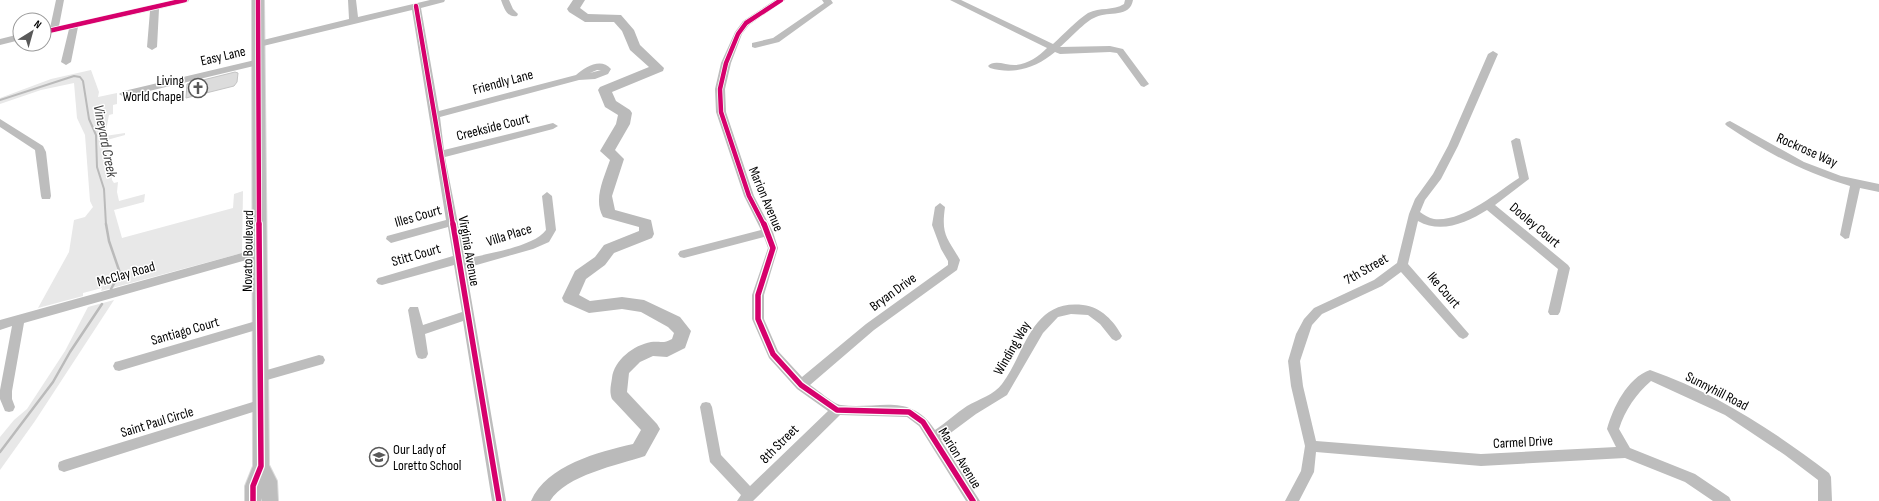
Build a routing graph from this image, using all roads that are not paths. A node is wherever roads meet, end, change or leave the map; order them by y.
1 (60, 0) edge
2 (185, 0) edge
3 (258, 0) edge
4 (352, 0) edge
5 (442, 0) edge
6 (505, 0) edge
7 (781, 0) edge
8 (954, 0) edge
9 (1129, 0) edge
10 (828, 1) edge
11 (155, 6) junction
12 (416, 6) junction
13 (514, 14) dead end
14 (354, 20) junction
15 (74, 25) junction
16 (54, 30) joint
17 (12, 39) edge
18 (0, 42) edge
19 (259, 44) junction
20 (755, 45) dead end
21 (152, 47) dead end
22 (1054, 48) junction
23 (1494, 54) dead end
24 (66, 62) dead end
25 (259, 62) junction
26 (993, 66) dead end
27 (578, 77) dead end
28 (1144, 84) dead end
29 (124, 94) dead end
30 (435, 114) junction
31 (0, 122) edge
32 (1730, 124) dead end
33 (553, 126) dead end
34 (1516, 141) dead end
35 (440, 155) junction
36 (1855, 185) junction
37 (1879, 188) edge
38 (46, 196) dead end
39 (547, 196) dead end
40 (1487, 204) junction
41 (940, 207) dead end
42 (1414, 214) junction
43 (452, 222) junction
44 (768, 232) junction
45 (1845, 235) dead end
46 (391, 239) dead end
47 (260, 252) junction
48 (684, 254) dead end
49 (460, 262) junction
50 (1402, 265) junction
51 (382, 280) dead end
52 (414, 310) dead end
53 (1554, 312) dead end
54 (468, 315) junction
55 (19, 320) junction
56 (0, 325) edge
57 (259, 325) junction
58 (419, 331) junction
59 (1463, 334) dead end
60 (1116, 336) dead end
61 (422, 354) dead end
62 (319, 360) dead end
63 (119, 366) dead end
64 (260, 377) junction
65 (801, 385) junction
66 (259, 405) junction
67 (9, 407) dead end
68 (706, 407) dead end
69 (837, 410) junction
70 (934, 437) junction
71 (1311, 446) junction
72 (1625, 452) junction
73 (64, 466) dead end
74 (260, 466) junction
75 (747, 498) edge
76 (253, 501) edge
77 (270, 501) edge
78 (499, 501) edge
79 (973, 501) edge
80 (1292, 501) edge
81 (1724, 501) edge
82 (1825, 501) edge

1 - 16 street
2 - 11 street
3 - 19 main road, Novato Boulevard
4 - 14 street
5 - 12 street
6 - 13 street
7 - 44 street, Marion Avenue
8 - 22 street
9 - 22 street
10 - 20 street
11 - 15 street
11 - 21 street
12 - 14 street
12 - 30 street, Virginia Avenue
14 - 19 street
15 - 16 street
15 - 24 street
17 - 18 street
19 - 25 main road, Novato Boulevard
22 - 26 street
22 - 28 street
23 - 42 street, 7th Street
25 - 29 street, Easy Lane
25 - 47 main road, Novato Boulevard
27 - 30 street, Friendly Lane
30 - 35 street, Virginia Avenue
31 - 38 street
32 - 36 street, Rockrose Way
33 - 35 street, Creekside Court
34 - 40 street
35 - 43 street, Virginia Avenue
36 - 37 street, Rockrose Way
36 - 45 street
39 - 49 street, Villa Place
40 - 42 street
40 - 53 street, Dooley Court
41 - 65 street, Bryan Drive
42 - 50 street, 7th Street
43 - 46 street, Illes Court
43 - 49 street, Virginia Avenue
44 - 48 street
44 - 65 street, Marion Avenue
47 - 55 street, McClay Road
47 - 57 main road, Novato Boulevard
49 - 51 street, Stitt Court
49 - 54 street, Virginia Avenue
50 - 59 street, Ike Court
50 - 71 street, 7th Street
52 - 58 street
54 - 58 street
54 - 78 street, Virginia Avenue
55 - 56 street, McClay Road
55 - 67 street
57 - 63 street, Santiago Court
57 - 64 main road, Novato Boulevard
58 - 61 street
60 - 70 street, Winding Way
62 - 64 street
64 - 66 main road, Novato Boulevard
65 - 69 street, Marion Avenue
66 - 73 street, Saint Paul Circle
66 - 74 main road, Novato Boulevard
68 - 75 street
69 - 70 street, Marion Avenue
69 - 75 street, 8th Street
70 - 79 street, Marion Avenue
71 - 72 street, Carmel Drive
71 - 80 street, 7th Street
72 - 81 street, Carmel Drive
72 - 82 street, Sunnyhill Road
74 - 76 main road, Novato Boulevard
74 - 77 main road, Novato Boulevard

